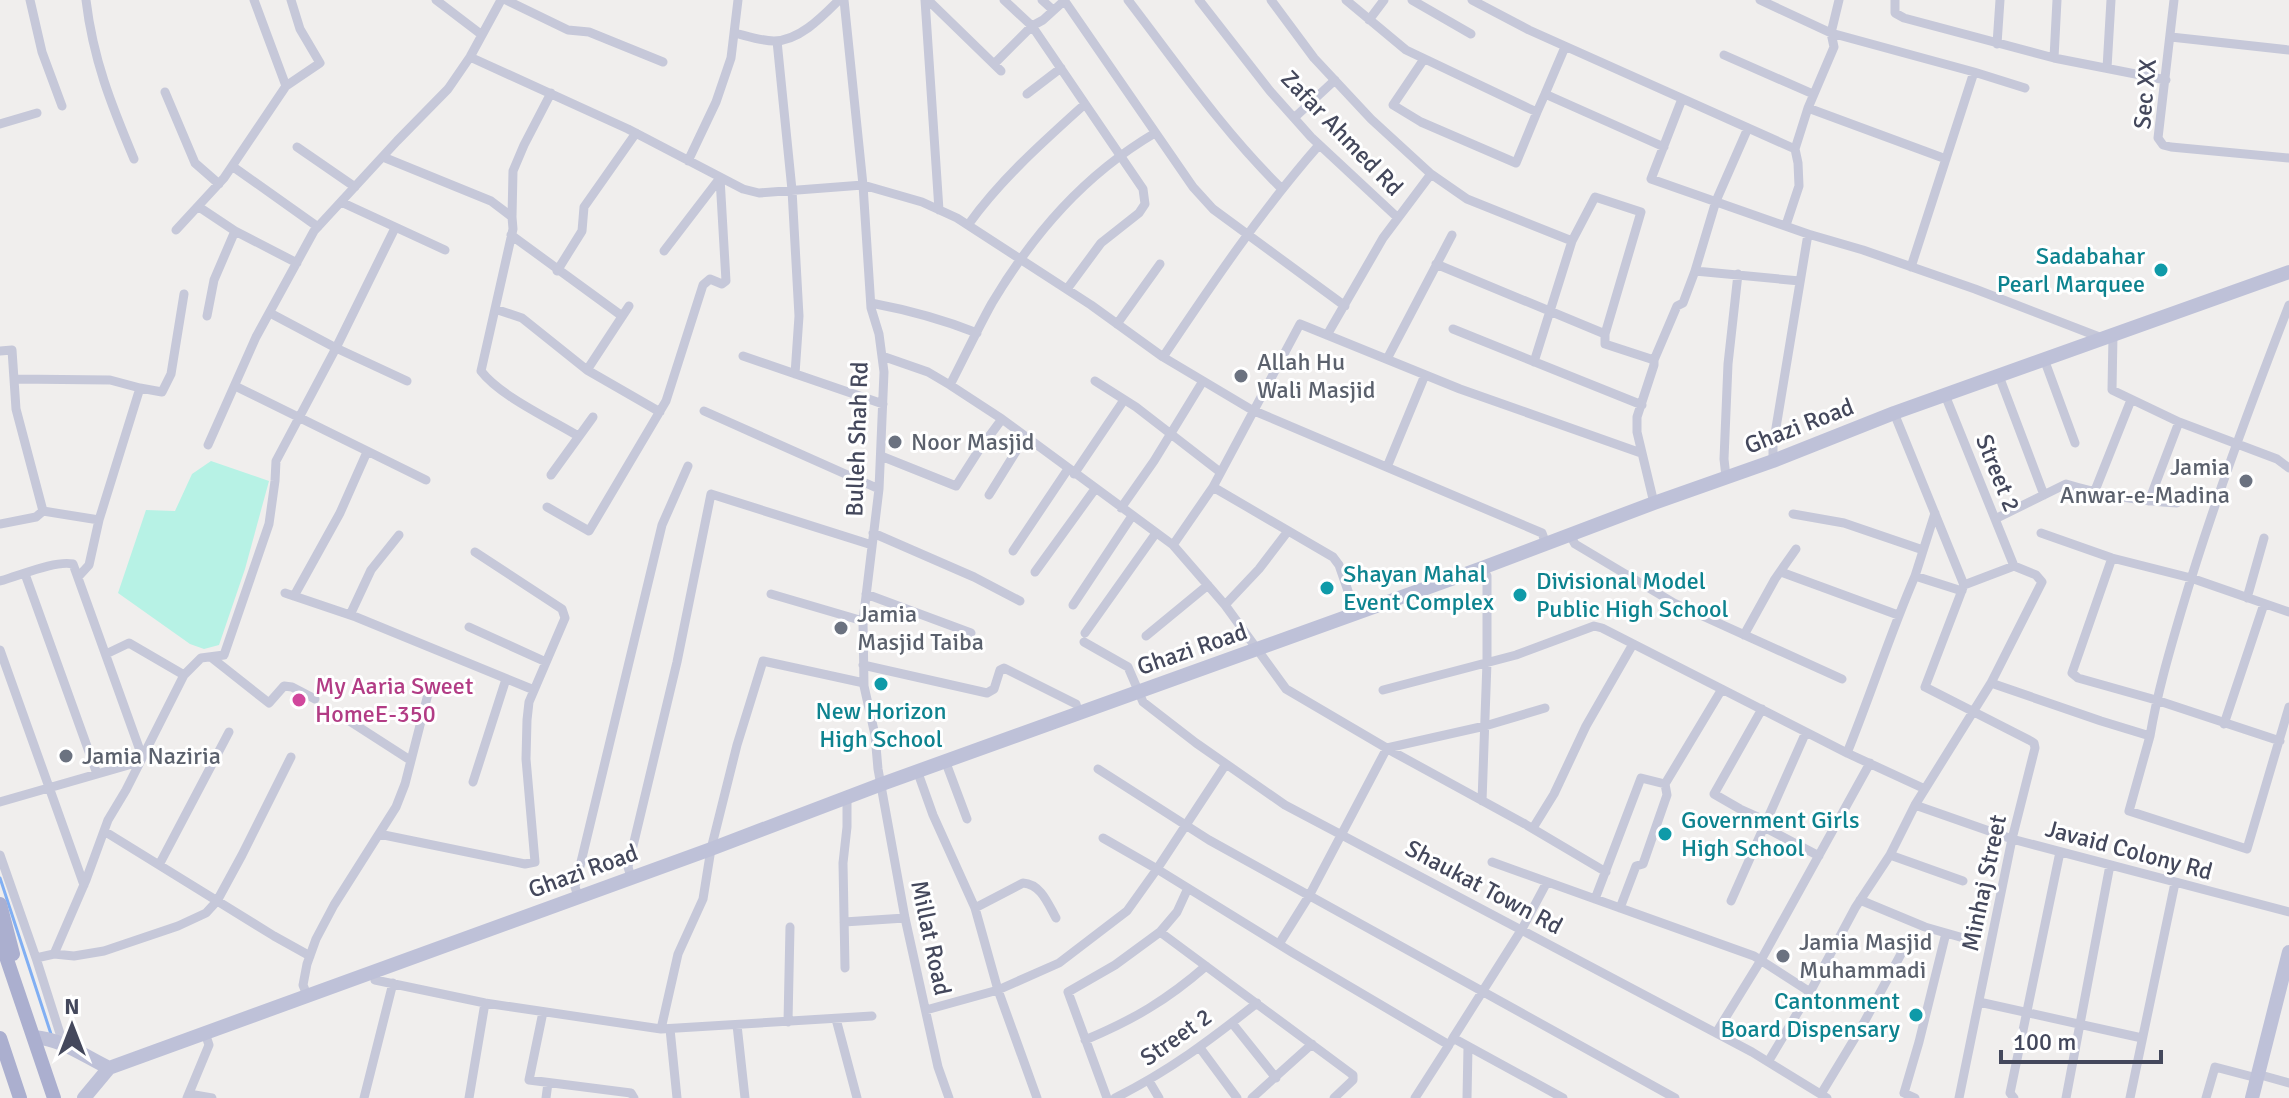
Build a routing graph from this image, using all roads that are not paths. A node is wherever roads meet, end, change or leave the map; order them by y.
1 (30, 0) edge
2 (86, 0) edge
3 (254, 0) edge
4 (291, 0) edge
5 (436, 0) edge
6 (504, 0) edge
7 (738, 0) edge
8 (841, 0) edge
9 (927, 0) edge
10 (1004, 0) edge
11 (1042, 0) edge
12 (1064, 0) edge
13 (1128, 0) edge
14 (1199, 0) edge
15 (1271, 0) edge
16 (1346, 0) edge
17 (1384, 0) edge
18 (1412, 0) edge
19 (1472, 0) edge
20 (1760, 0) edge
21 (1839, 0) edge
22 (1895, 0) edge
23 (2000, 0) edge
24 (2057, 0) edge
25 (2111, 0) edge
26 (2174, 0) edge
27 (1774, 3) edge
28 (1053, 10) junction
29 (1369, 20) junction
30 (1032, 26) junction
31 (735, 33) junction
32 (1831, 33) junction
33 (1471, 34) dead end
34 (482, 35) junction
35 (2171, 37) junction
36 (777, 41) junction
37 (1997, 44) junction
38 (1565, 47) junction
39 (2289, 50) edge
40 (1724, 55) dead end
41 (470, 57) junction
42 (2054, 58) junction
43 (1424, 59) junction
44 (663, 62) dead end
45 (1061, 68) junction
46 (2107, 68) junction
47 (1974, 72) junction
48 (1335, 80) junction
49 (2166, 80) junction
50 (286, 86) junction
51 (2025, 88) dead end
52 (165, 92) dead end
53 (551, 93) junction
54 (1027, 94) dead end
55 (1545, 94) junction
56 (1813, 94) junction
57 (1682, 99) junction
58 (1085, 104) junction
59 (62, 106) dead end
60 (1808, 108) junction
61 (1537, 112) junction
62 (37, 113) dead end
63 (1294, 118) junction
64 (0, 124) edge
65 (1748, 128) junction
66 (636, 133) junction
67 (1155, 133) junction
68 (1319, 145) junction
69 (297, 147) dead end
70 (1664, 147) junction
71 (1795, 149) junction
72 (1120, 156) junction
73 (383, 157) junction
74 (2289, 158) edge
75 (134, 159) dead end
76 (1946, 159) junction
77 (688, 161) junction
78 (232, 166) junction
79 (1431, 174) junction
80 (720, 178) junction
81 (219, 184) junction
82 (863, 185) junction
83 (355, 187) junction
84 (1281, 188) junction
85 (792, 190) junction
86 (1716, 201) junction
87 (341, 202) junction
88 (199, 207) junction
89 (939, 210) junction
90 (512, 217) junction
91 (1398, 218) junction
92 (968, 225) junction
93 (1786, 225) junction
94 (318, 227) junction
95 (395, 228) junction
96 (176, 230) dead end
97 (235, 231) junction
98 (1808, 234) junction
99 (511, 235) junction
100 (1246, 235) junction
101 (1452, 235) dead end
102 (1572, 241) junction
103 (445, 250) dead end
104 (664, 251) dead end
105 (1020, 259) junction
106 (297, 263) junction
107 (1160, 264) dead end
108 (1436, 264) junction
109 (1911, 267) junction
110 (557, 271) junction
111 (1695, 271) junction
112 (2289, 272) edge
113 (1738, 274) junction
114 (1800, 281) junction
115 (1067, 289) junction
116 (184, 294) dead end
117 (871, 303) junction
118 (2289, 305) edge
119 (629, 306) dead end
120 (1345, 306) junction
121 (495, 309) junction
122 (1550, 312) junction
123 (270, 313) junction
124 (207, 316) dead end
125 (622, 316) junction
126 (1117, 324) junction
127 (1453, 329) dead end
128 (977, 333) junction
129 (1605, 334) junction
130 (1327, 335) junction
131 (2108, 337) junction
132 (336, 348) junction
133 (0, 351) edge
134 (743, 356) dead end
135 (882, 356) junction
136 (1163, 357) junction
137 (1387, 359) junction
138 (2044, 359) junction
139 (1654, 360) junction
140 (1534, 362) junction
141 (587, 370) junction
142 (795, 374) junction
143 (1425, 375) junction
144 (1999, 376) junction
145 (14, 379) junction
146 (407, 381) dead end
147 (1095, 381) dead end
148 (1203, 381) junction
149 (950, 385) junction
150 (235, 386) junction
151 (140, 388) junction
152 (1945, 395) junction
153 (1124, 400) junction
154 (2131, 400) junction
155 (883, 404) junction
156 (1642, 405) junction
157 (1252, 410) junction
158 (704, 411) dead end
159 (660, 412) junction
160 (1894, 413) junction
161 (593, 417) dead end
162 (299, 419) junction
163 (1002, 419) junction
164 (2179, 422) junction
165 (1171, 433) junction
166 (578, 436) junction
167 (1025, 437) junction
168 (2075, 443) dead end
169 (208, 445) dead end
170 (2235, 445) junction
171 (367, 452) junction
172 (1641, 453) junction
173 (881, 456) junction
174 (1773, 461) junction
175 (688, 466) dead end
176 (1387, 467) junction
177 (2289, 468) edge
178 (1071, 472) junction
179 (1220, 472) junction
180 (551, 475) dead end
181 (1726, 477) junction
182 (426, 480) dead end
183 (1213, 487) junction
184 (879, 489) junction
185 (1095, 489) junction
186 (2094, 493) junction
187 (989, 495) dead end
188 (2044, 495) junction
189 (2149, 501) junction
190 (1654, 503) junction
191 (2177, 503) dead end
192 (547, 507) dead end
193 (1121, 508) junction
194 (43, 511) junction
195 (1935, 513) junction
196 (1793, 514) dead end
197 (1132, 516) junction
198 (1995, 519) junction
199 (99, 520) junction
200 (0, 524) edge
201 (1288, 531) junction
202 (873, 533) junction
203 (1156, 533) junction
204 (2041, 533) dead end
205 (399, 535) dead end
206 (1570, 535) junction
207 (2264, 538) dead end
208 (1546, 544) junction
209 (872, 545) junction
210 (1173, 545) junction
211 (1796, 549) dead end
212 (1923, 550) junction
213 (1013, 551) dead end
214 (475, 552) dead end
215 (2112, 558) junction
216 (2014, 566) junction
217 (1482, 568) junction
218 (1035, 572) dead end
219 (1781, 572) junction
220 (25, 574) junction
221 (1915, 576) junction
222 (78, 577) junction
223 (2191, 578) junction
224 (0, 581) edge
225 (1208, 585) junction
226 (1963, 588) junction
227 (771, 594) dead end
228 (866, 594) junction
229 (2247, 598) junction
230 (1020, 601) dead end
231 (2264, 604) junction
232 (1073, 605) dead end
233 (1225, 605) junction
234 (2289, 612) edge
235 (1356, 614) junction
236 (350, 615) junction
237 (1898, 615) junction
238 (863, 621) junction
239 (469, 627) dead end
240 (971, 633) dead end
241 (1744, 635) junction
242 (1146, 636) dead end
243 (1633, 644) junction
244 (1259, 649) junction
245 (0, 650) edge
246 (106, 654) junction
247 (212, 658) junction
248 (546, 662) junction
249 (1487, 662) junction
250 (863, 665) junction
251 (184, 675) junction
252 (506, 679) junction
253 (1842, 679) dead end
254 (864, 683) junction
255 (1991, 683) junction
256 (1722, 689) junction
257 (534, 690) junction
258 (1383, 690) dead end
259 (1138, 691) junction
260 (428, 694) dead end
261 (315, 699) dead end
262 (2156, 700) junction
263 (2289, 707) edge
264 (1545, 708) dead end
265 (1762, 709) junction
266 (1973, 712) junction
267 (337, 713) dead end
268 (1079, 714) junction
269 (2224, 724) junction
270 (1485, 726) junction
271 (229, 732) dead end
272 (1806, 732) junction
273 (2150, 736) junction
274 (2280, 741) junction
275 (1387, 748) junction
276 (1847, 753) junction
277 (291, 757) dead end
278 (140, 759) junction
279 (410, 760) junction
280 (946, 763) junction
281 (1870, 763) junction
282 (1226, 764) junction
283 (1098, 769) dead end
284 (918, 773) junction
285 (97, 774) junction
286 (473, 782) dead end
287 (882, 784) junction
288 (1665, 784) junction
289 (50, 788) junction
290 (1925, 789) junction
291 (847, 798) junction
292 (1482, 801) junction
293 (0, 802) edge
294 (1915, 805) junction
295 (967, 819) dead end
296 (1766, 824) junction
297 (1186, 826) junction
298 (1533, 828) junction
299 (104, 831) junction
300 (379, 834) junction
301 (1341, 835) junction
302 (1103, 838) dead end
303 (2012, 839) junction
304 (711, 849) junction
305 (2060, 852) junction
306 (0, 855) edge
307 (1890, 855) junction
308 (1819, 856) junction
309 (1492, 862) dead end
310 (159, 865) junction
311 (2110, 865) junction
312 (1157, 869) junction
313 (1606, 872) junction
314 (631, 877) junction
315 (1963, 881) dead end
316 (1547, 882) junction
317 (2175, 883) junction
318 (84, 885) junction
319 (1188, 888) junction
320 (578, 896) junction
321 (1309, 896) junction
322 (1595, 899) junction
323 (1860, 900) junction
324 (217, 901) junction
325 (1731, 901) dead end
326 (0, 904) edge
327 (975, 908) junction
328 (1620, 908) junction
329 (2289, 912) edge
330 (905, 918) junction
331 (1056, 918) dead end
332 (844, 922) junction
333 (790, 927) dead end
334 (1522, 929) junction
335 (1160, 932) junction
336 (1946, 933) junction
337 (0, 939) edge
338 (1967, 939) dead end
339 (1279, 944) junction
340 (2289, 952) edge
341 (54, 954) junction
342 (1901, 954) dead end
343 (310, 956) junction
344 (36, 958) junction
345 (1761, 960) junction
346 (1206, 966) junction
347 (845, 968) dead end
348 (375, 972) junction
349 (393, 983) junction
350 (998, 990) junction
351 (1481, 992) junction
352 (1810, 992) junction
353 (307, 995) junction
354 (21, 999) junction
355 (1979, 1002) junction
356 (485, 1003) junction
357 (1257, 1003) junction
358 (926, 1010) junction
359 (543, 1012) junction
360 (2028, 1013) junction
361 (872, 1016) dead end
362 (836, 1019) junction
363 (788, 1022) junction
364 (1232, 1023) junction
365 (2080, 1024) junction
366 (737, 1025) junction
367 (666, 1029) junction
368 (205, 1033) junction
369 (1716, 1033) junction
370 (34, 1037) junction
371 (0, 1038) edge
372 (2142, 1038) junction
373 (1085, 1040) junction
374 (1451, 1042) junction
375 (63, 1043) junction
376 (1312, 1044) junction
377 (1468, 1047) junction
378 (1200, 1048) junction
379 (1768, 1062) junction
380 (109, 1068) junction
381 (2257, 1076) junction
382 (1276, 1078) junction
383 (1149, 1081) junction
384 (548, 1083) junction
385 (2289, 1083) edge
386 (188, 1096) edge
387 (1824, 1096) edge
388 (20, 1098) edge
389 (54, 1098) edge
390 (84, 1098) edge
391 (212, 1098) edge
392 (364, 1098) edge
393 (469, 1098) edge
394 (546, 1098) edge
395 (634, 1098) edge
396 (677, 1098) edge
397 (745, 1098) edge
398 (857, 1098) edge
399 (949, 1098) edge
400 (1037, 1098) edge
401 (1107, 1098) edge
402 (1115, 1098) edge
403 (1159, 1098) edge
404 (1237, 1098) edge
405 (1252, 1098) edge
406 (1334, 1098) edge
407 (1415, 1098) edge
408 (1467, 1098) edge
409 (1563, 1098) edge
410 (1675, 1098) edge
411 (1915, 1098) edge
412 (1959, 1098) edge
413 (2014, 1098) edge
414 (2066, 1098) edge
415 (2130, 1098) edge
416 (2206, 1098) edge
417 (2252, 1098) edge

1 - 59 street
2 - 75 street
3 - 50 street
4 - 50 street
5 - 34 street
6 - 34 street
6 - 44 street
7 - 31 street
8 - 36 street
8 - 82 street, Bulleh Shah Rd
9 - 30 street
9 - 89 street
10 - 30 street
11 - 28 street
12 - 28 street
12 - 67 street
13 - 84 street
14 - 63 street, Zafar Ahmed Rd
15 - 48 street
16 - 29 street
17 - 29 street
18 - 33 street
19 - 38 street
20 - 27 street
21 - 32 street
22 - 37 street
23 - 37 street
24 - 42 street
25 - 46 street
26 - 35 street
27 - 32 street
28 - 30 street
29 - 43 street
30 - 45 street
31 - 36 street
31 - 77 street
32 - 47 street
32 - 56 street
34 - 41 street
35 - 39 street, Sec XX
35 - 49 street, Sec XX
36 - 85 street
37 - 42 street
38 - 55 street
38 - 57 street
40 - 56 street
41 - 53 street
41 - 73 street
42 - 46 street
43 - 61 street
43 - 61 street
45 - 54 street
45 - 58 street
46 - 49 street
47 - 51 street
47 - 76 street
48 - 63 street
48 - 79 street
49 - 74 street, Sec XX
50 - 78 street
52 - 81 street
53 - 66 street
53 - 90 street
55 - 61 street
55 - 70 street
56 - 60 street
57 - 65 street
57 - 70 street
58 - 72 street
58 - 92 street
60 - 71 street
60 - 76 street
62 - 64 street
63 - 68 street, Zafar Ahmed Rd
65 - 71 street
65 - 86 street
66 - 77 street
66 - 110 street
67 - 72 street
67 - 100 street
68 - 84 street
68 - 91 street, Zafar Ahmed Rd
69 - 83 street
70 - 86 street
71 - 93 street
72 - 105 street
72 - 115 street
73 - 83 street
73 - 90 street
76 - 109 street
77 - 80 street
78 - 81 street
78 - 94 street
79 - 91 street
79 - 102 street
80 - 85 street
80 - 104 street
80 - 159 street
81 - 88 street
82 - 85 street
82 - 89 street
82 - 117 street, Bulleh Shah Rd
83 - 87 street
84 - 100 street
85 - 142 street
86 - 93 street
86 - 111 street
87 - 94 street
87 - 95 street
88 - 96 street
88 - 97 street
89 - 92 street
90 - 99 street
91 - 120 street
92 - 105 street
93 - 98 street
94 - 106 street
95 - 103 street
95 - 132 street
97 - 106 street
97 - 124 street
98 - 109 street
98 - 114 street
99 - 110 street
99 - 121 street
100 - 120 street
100 - 136 street
101 - 108 street
102 - 122 street
102 - 129 street
105 - 115 street
105 - 128 street
106 - 123 street
107 - 126 street
108 - 122 street
108 - 137 street
109 - 131 street
110 - 125 street
111 - 113 street
111 - 139 street
112 - 131 main road, Ghazi Road
113 - 114 street
113 - 181 street
114 - 174 street
115 - 126 street
116 - 151 street
117 - 128 street
117 - 135 street, Bulleh Shah Rd
118 - 170 street
119 - 125 street
120 - 130 street
121 - 141 street
121 - 166 street
122 - 129 street
122 - 140 street
123 - 132 street
123 - 150 street
125 - 141 street
126 - 136 street
127 - 140 street
128 - 149 street
129 - 139 street
130 - 137 street
130 - 157 street
131 - 138 main road, Ghazi Road
131 - 154 street
132 - 146 street
132 - 162 street
133 - 145 street
134 - 142 street
135 - 149 street
135 - 155 street, Bulleh Shah Rd
136 - 148 street
137 - 143 street
138 - 144 main road, Ghazi Road
138 - 168 street
139 - 156 street
140 - 156 street
141 - 159 street
142 - 155 street
143 - 172 street
143 - 176 street
144 - 152 main road, Ghazi Road
144 - 188 street
145 - 151 street
145 - 194 street
147 - 153 street
148 - 157 street
148 - 165 street
149 - 163 street
150 - 162 street
150 - 169 street
151 - 199 street
152 - 160 main road, Ghazi Road
152 - 198 street, Street 2
153 - 165 street
153 - 178 street
154 - 164 street
154 - 186 street
155 - 173 street, Bulleh Shah Rd
156 - 172 street
157 - 176 street
157 - 179 street
158 - 184 street
159 - 192 street
160 - 174 main road, Ghazi Road
160 - 195 street
161 - 166 street
162 - 171 street
162 - 247 street
163 - 167 street
163 - 173 street
164 - 170 street
164 - 189 street
165 - 179 street
165 - 193 street
166 - 180 street
167 - 178 street
167 - 187 street
170 - 177 street
170 - 223 street
171 - 182 street
171 - 236 street
172 - 190 street
173 - 184 street, Bulleh Shah Rd
174 - 181 main road, Ghazi Road
175 - 320 street
176 - 208 street
178 - 185 street
178 - 213 street
179 - 183 street
181 - 190 main road, Ghazi Road
183 - 201 street
183 - 210 street
184 - 202 street, Bulleh Shah Rd
185 - 193 street
185 - 218 street
186 - 188 street
186 - 189 street
188 - 198 street
189 - 191 street
190 - 206 main road, Ghazi Road
193 - 197 street
194 - 199 street
194 - 200 street
195 - 212 street
195 - 226 street
196 - 212 street
197 - 203 street
197 - 232 street
198 - 216 street, Street 2
199 - 222 street
201 - 233 street
201 - 235 street
202 - 209 street, Bulleh Shah Rd
202 - 230 street
203 - 210 street
203 - 259 street, Shaukat Town Rd
204 - 215 street
205 - 236 street
206 - 208 main road, Ghazi Road
206 - 241 street
207 - 229 street
208 - 217 main road, Ghazi Road
209 - 228 street, Bulleh Shah Rd
209 - 314 street
210 - 225 street
211 - 219 street
212 - 221 street
214 - 248 street
215 - 223 street
215 - 262 street
216 - 226 street
216 - 255 street
217 - 235 main road, Ghazi Road
217 - 249 street
219 - 237 street
219 - 241 street
220 - 222 street
220 - 224 street
220 - 285 street
221 - 226 street
221 - 237 street
222 - 246 street
223 - 229 street
223 - 262 street
225 - 233 street
225 - 242 street
226 - 266 street
227 - 238 street
228 - 238 street, Bulleh Shah Rd
228 - 240 street
229 - 231 street
231 - 234 street
231 - 269 street
233 - 244 street
235 - 244 main road, Ghazi Road
236 - 252 street
237 - 276 street
238 - 250 street, Bulleh Shah Rd
239 - 248 street
241 - 253 street
243 - 249 street
243 - 256 street
243 - 298 street
244 - 259 main road, Ghazi Road
244 - 275 street
245 - 289 street
246 - 251 street
246 - 278 street
247 - 251 street
247 - 261 street
248 - 257 street
249 - 258 street
249 - 270 street
250 - 254 street, Bulleh Shah Rd
250 - 268 street
251 - 278 street
252 - 257 street
252 - 286 street
254 - 287 street, Bulleh Shah Rd
254 - 304 street
255 - 266 street
255 - 273 street
256 - 265 street
256 - 288 street
257 - 300 street
259 - 268 main road, Ghazi Road
259 - 282 street, Shaukat Town Rd
260 - 279 street
262 - 269 street
262 - 273 street
263 - 274 street
264 - 270 street
265 - 272 street
265 - 296 street
266 - 290 street
266 - 303 street, Minhaj Street
267 - 279 street
268 - 280 main road, Ghazi Road
269 - 274 street
270 - 275 street
270 - 292 street
271 - 310 street
272 - 276 street
272 - 296 street
273 - 274 street
275 - 292 street
275 - 301 street
276 - 281 street
277 - 324 street
278 - 285 street
278 - 299 street
279 - 300 street
280 - 284 main road, Ghazi Road
280 - 295 street
281 - 290 street
281 - 308 street
282 - 297 street
282 - 301 street, Shaukat Town Rd
283 - 297 street
284 - 287 main road, Ghazi Road
284 - 327 street
285 - 289 street
287 - 291 main road, Ghazi Road
287 - 330 street, Millat Road
288 - 313 street
288 - 328 street
289 - 293 street
289 - 318 street
290 - 294 street
291 - 304 main road, Ghazi Road
291 - 332 street
292 - 298 street
294 - 303 street, Javaid Colony Rd
294 - 307 street
296 - 308 street
296 - 325 street
297 - 312 street
297 - 321 street
298 - 313 street
299 - 310 street
299 - 318 street
300 - 343 street
301 - 321 street
301 - 334 street, Shaukat Town Rd
302 - 312 street
303 - 305 street, Javaid Colony Rd
303 - 355 street, Minhaj Street
304 - 314 main road, Ghazi Road
304 - 367 street
305 - 311 street, Javaid Colony Rd
305 - 360 street
306 - 344 street
307 - 315 street
307 - 323 street
308 - 345 street
309 - 316 street
310 - 324 street
311 - 317 street, Javaid Colony Rd
311 - 365 street
312 - 319 street
312 - 350 street
313 - 322 street
314 - 320 main road, Ghazi Road
316 - 322 street
316 - 334 street
317 - 329 street, Javaid Colony Rd
317 - 372 street
318 - 341 street
319 - 335 street
319 - 339 street
320 - 348 main road, Ghazi Road
321 - 339 street
321 - 351 street
322 - 328 street
323 - 336 street
323 - 352 street
324 - 341 street
324 - 343 street
326 - 354 main road
327 - 331 street
327 - 350 street
328 - 345 street
330 - 332 street
330 - 358 street, Millat Road
332 - 347 street
333 - 363 street
334 - 351 street
334 - 369 street, Shaukat Town Rd
335 - 346 street
335 - 373 street
336 - 338 street
336 - 411 street
337 - 354 main road
339 - 374 street
340 - 381 main road
341 - 344 street
342 - 387 street
343 - 353 street
344 - 375 street
345 - 352 street
345 - 369 street
346 - 357 street
346 - 373 street
348 - 349 street
348 - 353 main road, Ghazi Road
349 - 356 street
349 - 392 street
350 - 358 street
350 - 400 street
351 - 374 street
351 - 410 street
352 - 379 street
353 - 368 main road, Ghazi Road
354 - 370 main road
355 - 360 street
355 - 412 street, Minhaj Street
356 - 359 street
356 - 393 street
357 - 364 street, Street 2
357 - 376 street
358 - 399 street, Millat Road
359 - 367 street
359 - 384 street
360 - 365 street
360 - 413 street
361 - 362 street
362 - 363 street
362 - 398 street
363 - 366 street
364 - 378 street, Street 2
364 - 382 street
365 - 372 street
365 - 414 street
366 - 367 street
366 - 397 street
367 - 396 street
368 - 380 main road, Ghazi Road
368 - 386 street
369 - 379 street, Shaukat Town Rd
370 - 375 main road
370 - 389 main road
371 - 388 main road
372 - 415 street
373 - 401 street
374 - 377 street
374 - 407 street
375 - 380 main road
376 - 382 street
376 - 406 street
377 - 408 street
377 - 409 street
378 - 383 street, Street 2
378 - 404 street
379 - 387 street, Shaukat Town Rd
380 - 390 main road
381 - 385 street
381 - 416 street
381 - 417 main road
382 - 405 street
383 - 402 street, Street 2
383 - 403 street
384 - 394 street
384 - 395 street
386 - 391 street

